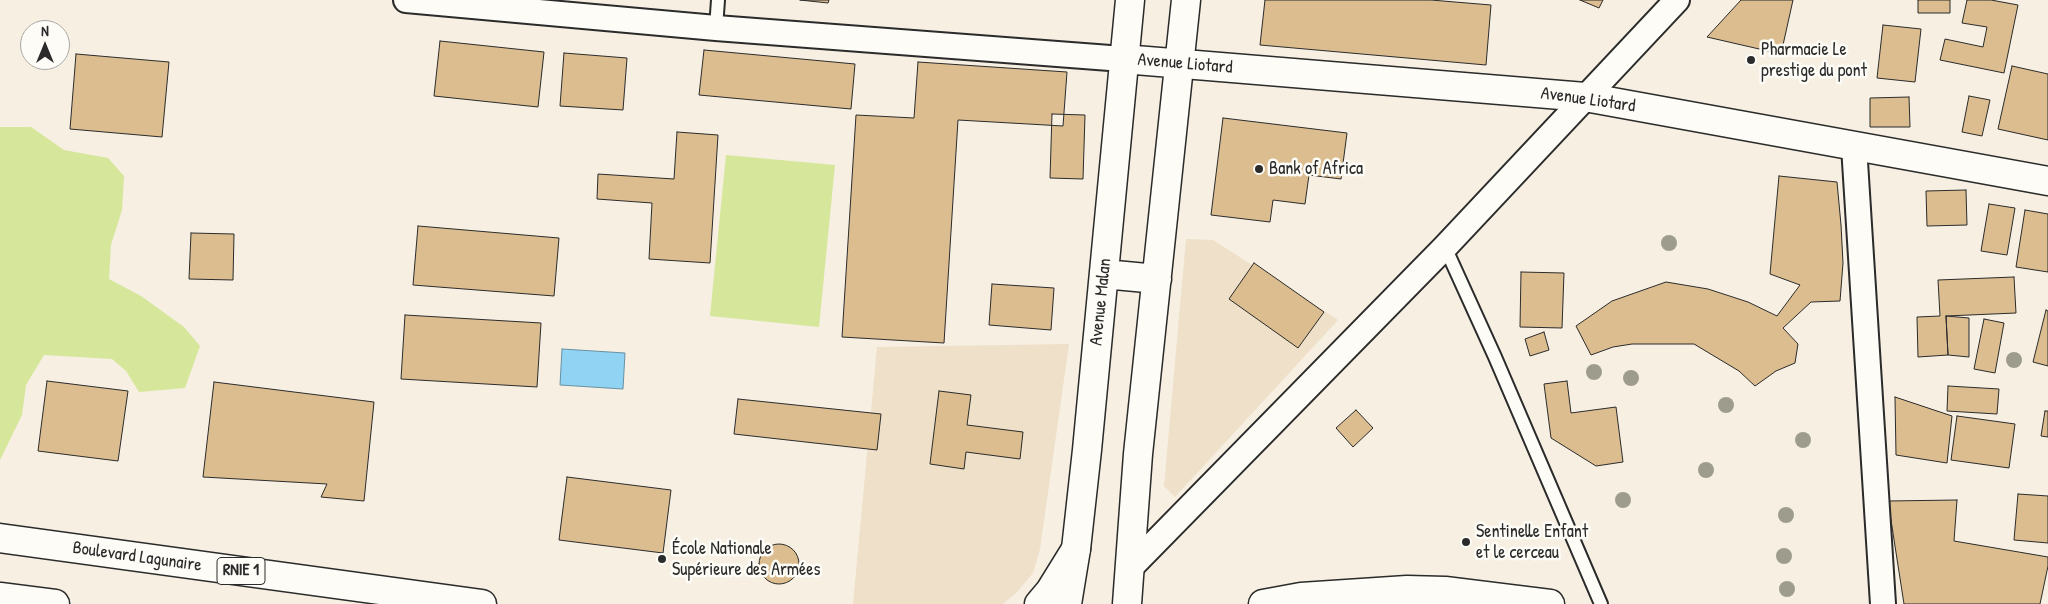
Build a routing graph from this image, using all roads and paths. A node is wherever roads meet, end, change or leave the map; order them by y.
1 (406, 0) edge
2 (718, 0) edge
3 (1130, 0) edge
4 (1186, 0) edge
5 (1677, 0) edge
6 (716, 28) junction
7 (1124, 59) junction
8 (1180, 64) junction
9 (1585, 97) junction
10 (1854, 146) junction
11 (2048, 181) edge
12 (1445, 248) junction
13 (1104, 274) junction
14 (1157, 279) junction
15 (0, 538) edge
16 (1076, 550) junction
17 (1130, 568) junction
18 (0, 597) edge
19 (55, 604) edge
20 (482, 604) edge
21 (1039, 604) edge
22 (1067, 604) edge
23 (1128, 604) edge
24 (1263, 604) edge
25 (1550, 604) edge
26 (1601, 604) edge
27 (1883, 604) edge

1 - 6 street
2 - 6 lane
3 - 7 main road, Avenue Malan
4 - 8 main road
5 - 9 street
6 - 7 street
7 - 8 main road, Avenue Liotard
7 - 13 main road, Avenue Malan
8 - 9 main road, Avenue Liotard
8 - 14 main road
9 - 10 main road, Avenue Liotard
9 - 12 street
10 - 11 main road, Avenue Liotard
10 - 27 street
12 - 17 street
12 - 26 lane
13 - 14 main road
13 - 16 main road, Avenue Malan
14 - 17 main road
15 - 20 main road, Boulevard Lagunaire / RNIE 1
16 - 21 main road
16 - 22 main road, Avenue Malan
17 - 23 main road
18 - 19 main road
24 - 25 main road

